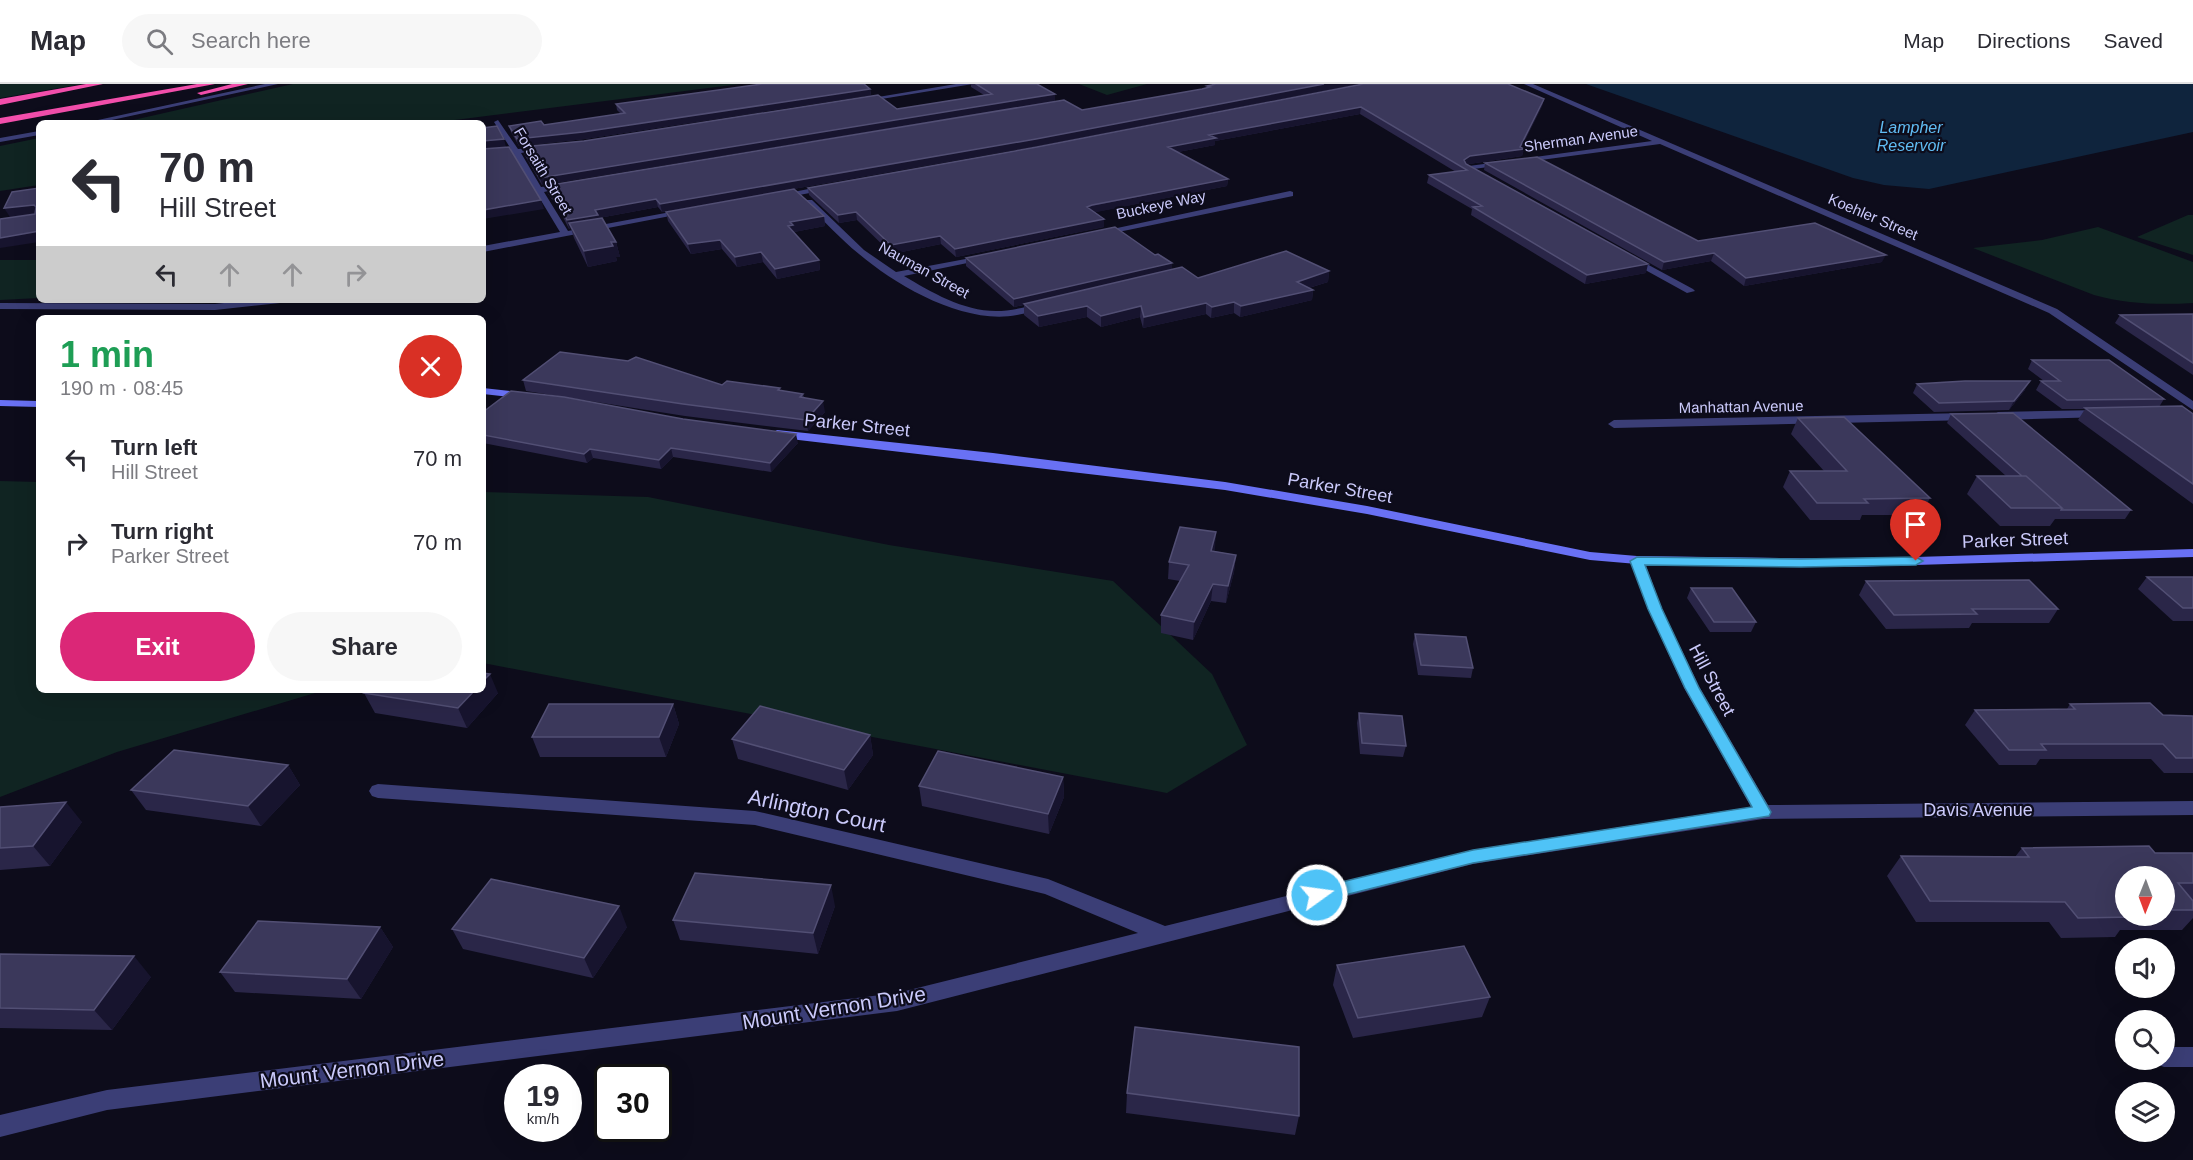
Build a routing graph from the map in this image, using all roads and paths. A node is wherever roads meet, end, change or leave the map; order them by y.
1 (99, 84) edge
2 (156, 84) edge
3 (211, 84) edge
4 (244, 84) edge
5 (275, 84) edge
6 (970, 84) edge
7 (1527, 84) edge
8 (0, 102) edge
9 (854, 102) edge
10 (0, 114) edge
11 (76, 119) dead end
12 (102, 120) edge
13 (0, 121) edge
14 (498, 122) dead end
15 (36, 127) edge
16 (0, 133) edge
17 (36, 133) edge
18 (0, 140) edge
19 (1661, 142) junction
20 (553, 147) edge
21 (515, 150) junction
22 (486, 154) edge
23 (1489, 179) edge
24 (574, 184) edge
25 (843, 184) edge
26 (539, 190) junction
27 (797, 192) junction
28 (1290, 194) dead end
29 (774, 196) edge
30 (693, 211) edge
31 (565, 233) junction
32 (1093, 234) edge
33 (486, 248) edge
34 (1620, 252) edge
35 (989, 256) edge
36 (896, 275) junction
37 (1690, 291) dead end
38 (252, 303) edge
39 (1051, 305) edge
40 (0, 306) edge
41 (486, 391) edge
42 (546, 398) edge
43 (0, 403) edge
44 (36, 404) edge
45 (2193, 406) edge
46 (2110, 414) edge
47 (1614, 424) dead end
48 (763, 433) edge
49 (2193, 553) edge
50 (1637, 561) junction
51 (378, 791) dead end
52 (2193, 808) edge
53 (1763, 812) junction
54 (1162, 934) junction
55 (2175, 1057) edge
56 (2193, 1057) edge
57 (0, 1125) edge

1 - 8 highway
2 - 10 highway
3 - 13 highway
4 - 11 highway
5 - 12 street
6 - 9 street
7 - 19 street, Koehler Street
14 - 21 street, Forsaith Street
15 - 16 highway
17 - 18 street
19 - 23 street, Sherman Avenue
19 - 45 street, Koehler Street
20 - 21 street
21 - 22 street
21 - 26 street, Forsaith Street
24 - 26 street
25 - 27 street
26 - 31 street, Forsaith Street
27 - 29 street
27 - 36 street, Nauman Street
28 - 32 street, Buckeye Way
30 - 31 street
31 - 33 street
34 - 37 street
35 - 36 street
36 - 39 street, Nauman Street
38 - 40 street
41 - 42 street
43 - 44 street
46 - 47 street, Manhattan Avenue
48 - 50 street, Parker Street
49 - 50 street, Parker Street
50 - 53 street, Hill Street
51 - 54 street, Arlington Court
52 - 53 street, Davis Avenue
53 - 54 street, Mount Vernon Drive
54 - 57 street, Mount Vernon Drive
55 - 56 street

